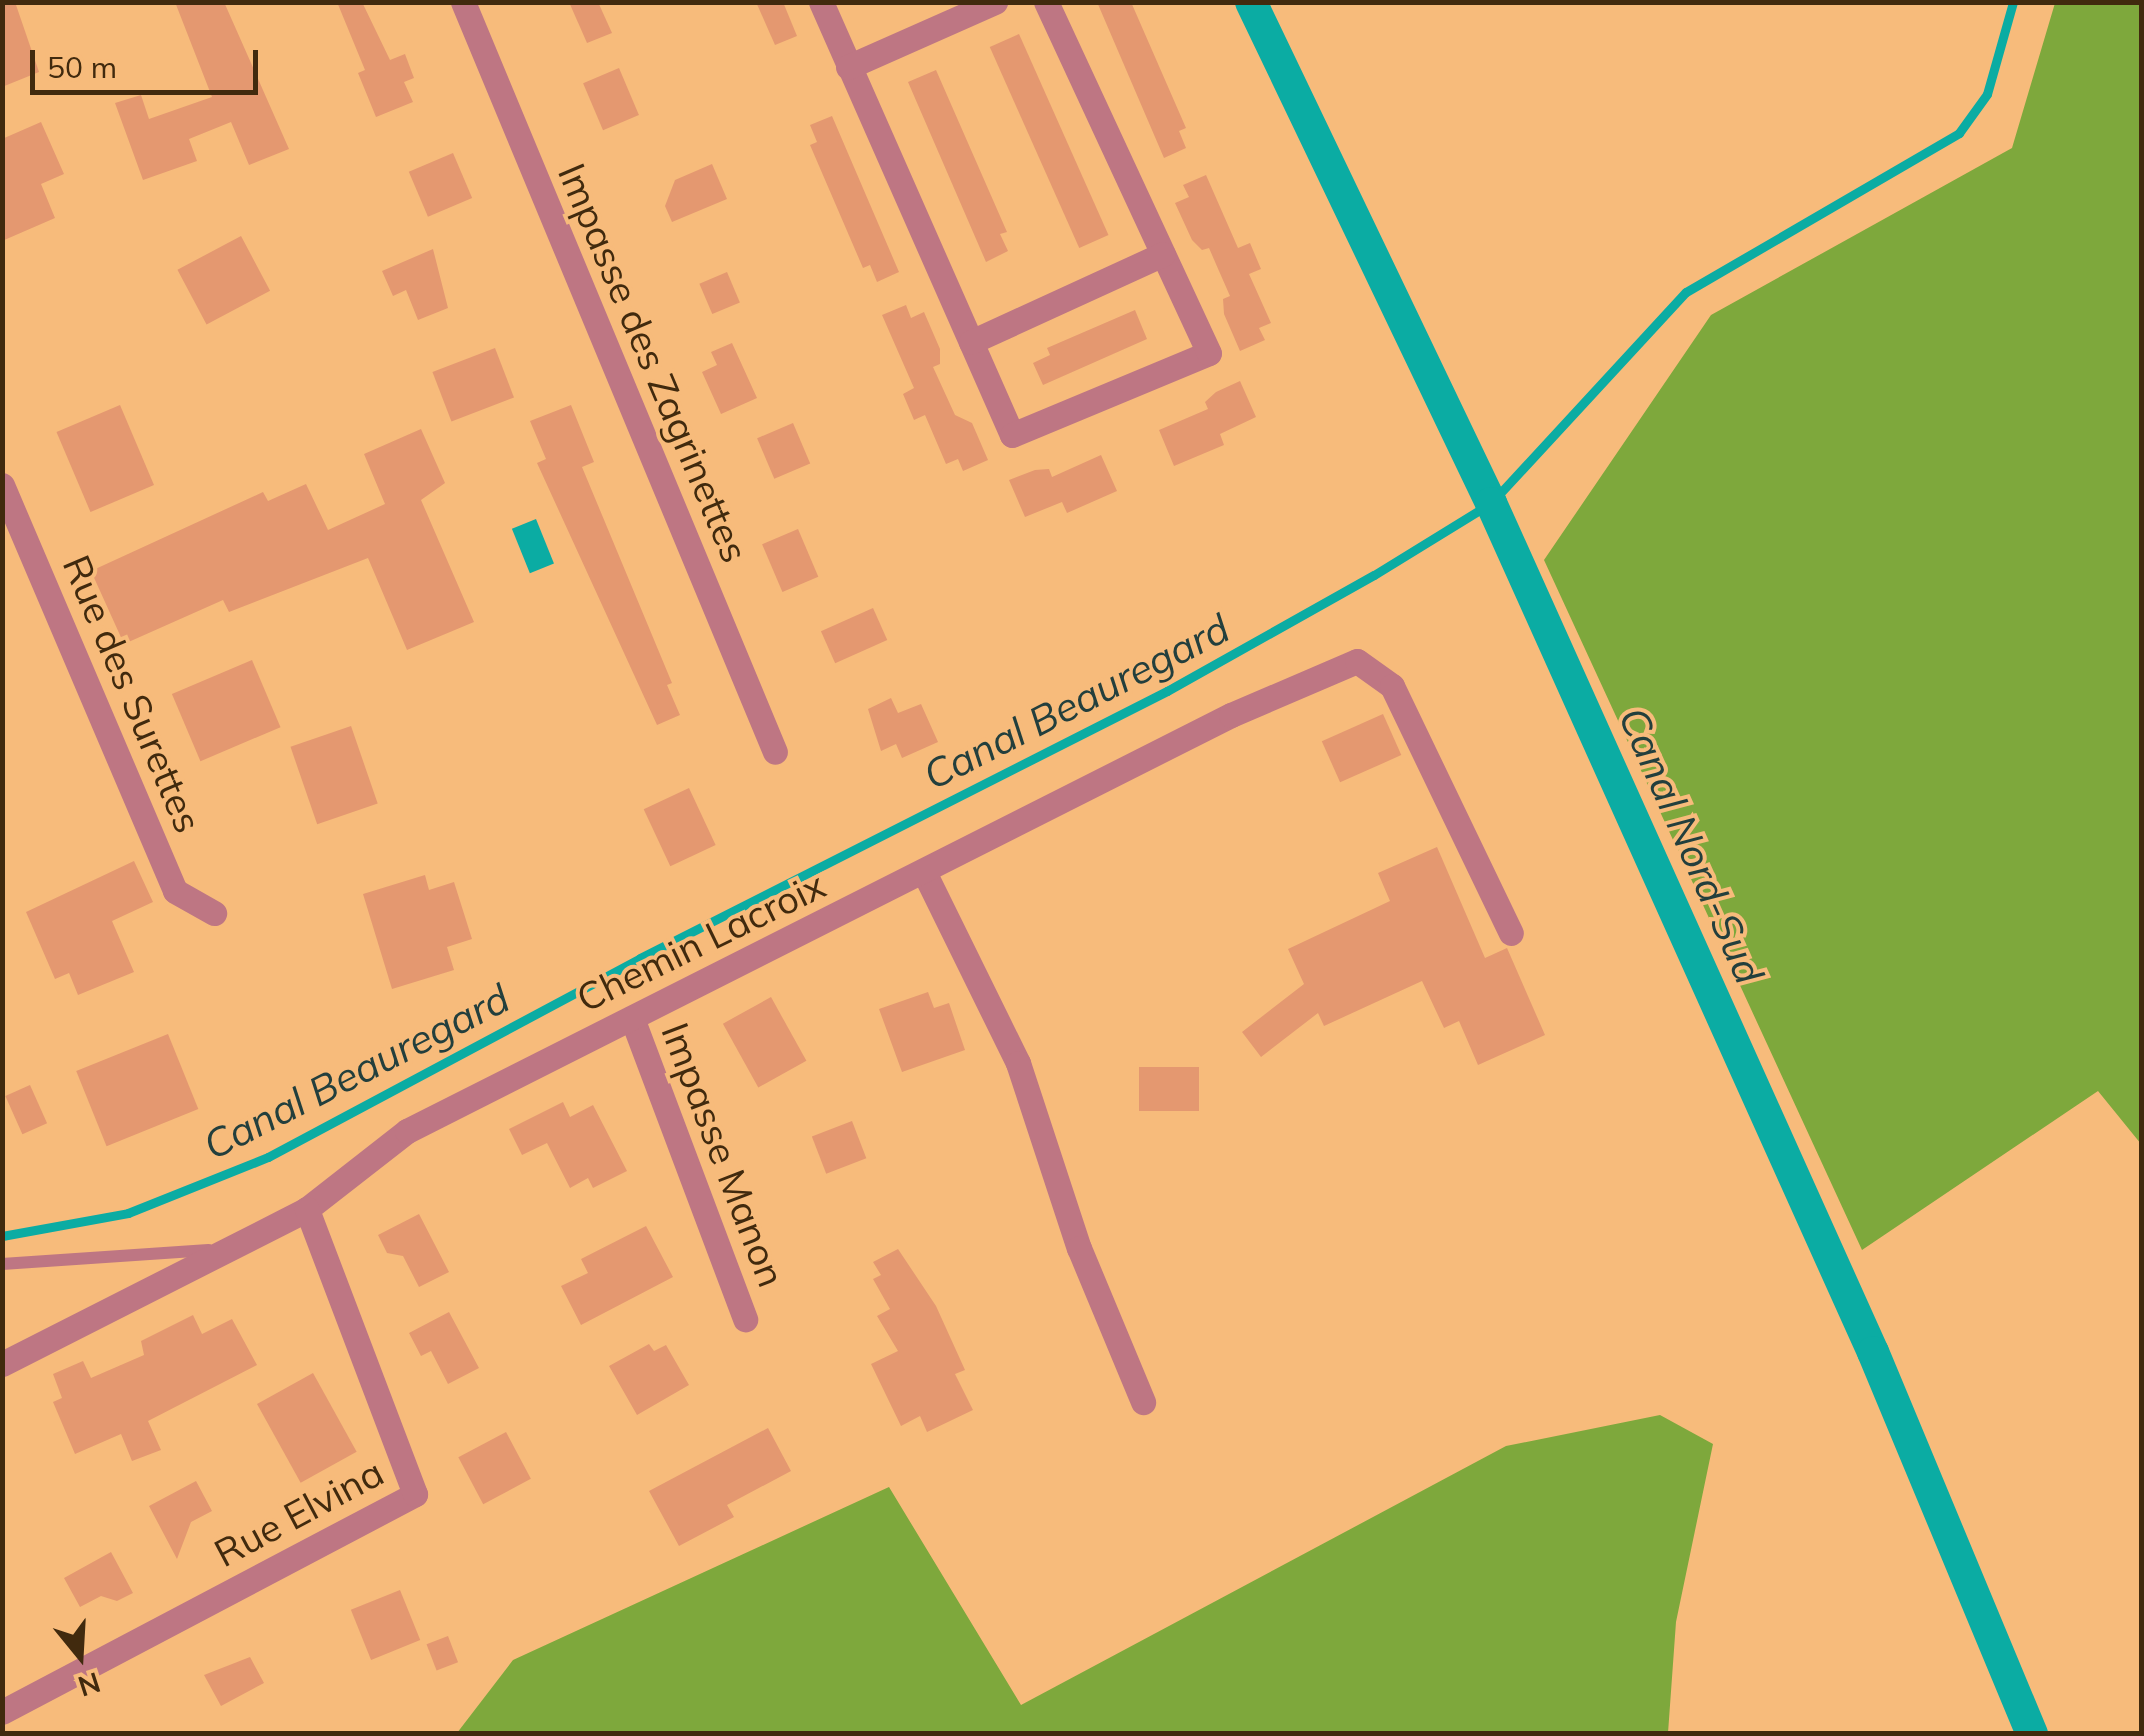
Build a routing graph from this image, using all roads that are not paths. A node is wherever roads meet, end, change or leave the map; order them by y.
1 (463, 2) edge
2 (821, 2) edge
3 (996, 2) edge
4 (1046, 2) edge
5 (848, 67) junction
6 (1164, 254) junction
7 (971, 342) junction
8 (2, 485) edge
9 (774, 752) dead end
10 (925, 874) junction
11 (214, 913) dead end
12 (1511, 933) dead end
13 (632, 1018) junction
14 (308, 1209) junction
15 (222, 1249) junction
16 (2, 1264) edge
17 (745, 1319) dead end
18 (2, 1364) edge
19 (1142, 1402) dead end
20 (2, 1712) edge

1 - 9 street, Impasse des Zagrinettes
2 - 5 street
3 - 5 street
4 - 6 street
5 - 7 street
6 - 7 street
6 - 7 street
8 - 11 street, Rue des Surettes
10 - 12 street, Chemin Lacroix
10 - 13 street, Chemin Lacroix
10 - 19 street
13 - 14 street, Chemin Lacroix
13 - 17 street, Impasse Manon
14 - 15 street, Chemin Lacroix
14 - 20 street, Rue Elvina
15 - 16 lane
15 - 18 street, Chemin Lacroix

